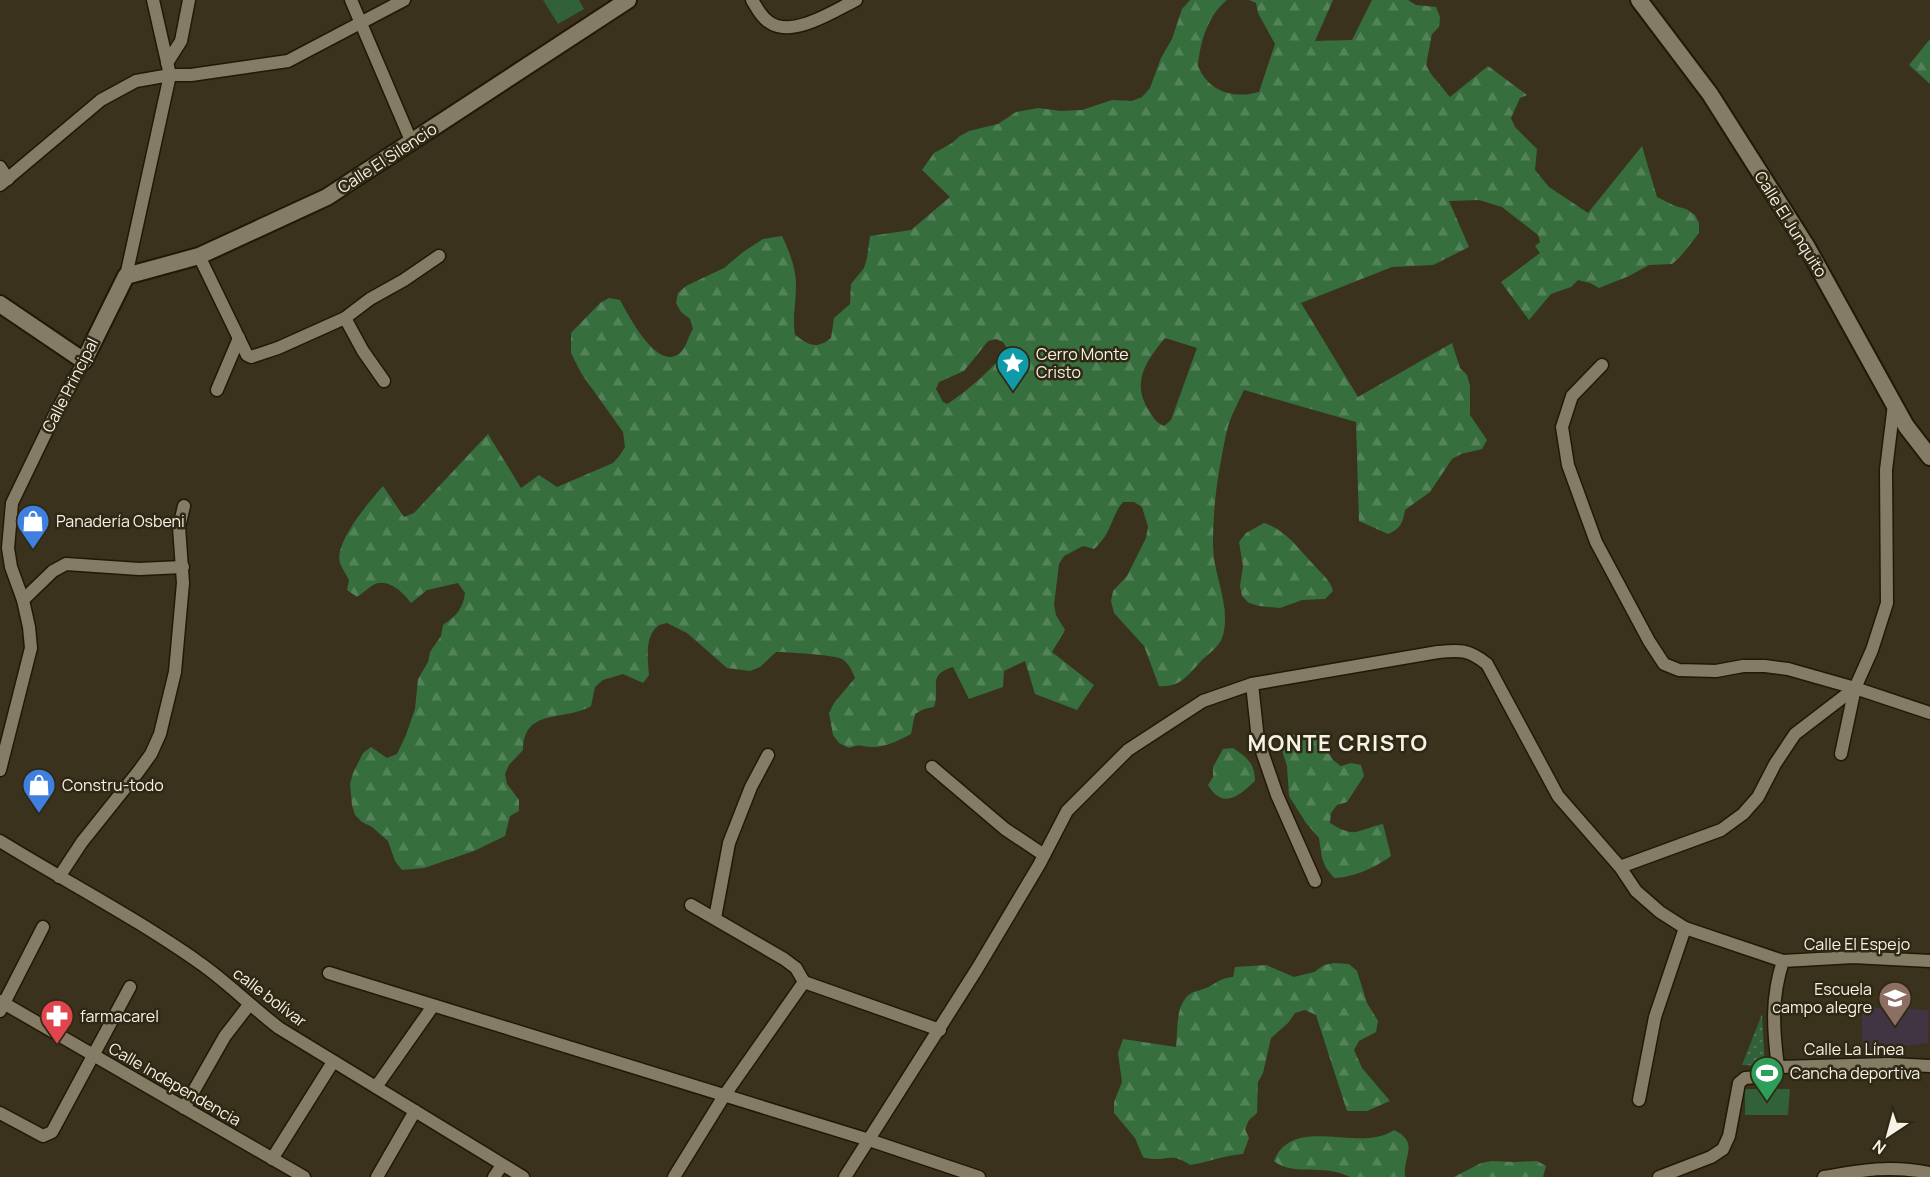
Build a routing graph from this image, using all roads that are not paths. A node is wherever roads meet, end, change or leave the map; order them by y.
1 (153, 0) edge
2 (189, 0) edge
3 (351, 0) edge
4 (404, 0) edge
5 (628, 0) edge
6 (752, 0) edge
7 (856, 0) edge
8 (1639, 0) edge
9 (361, 24) junction
10 (168, 69) junction
11 (412, 142) junction
12 (0, 167) edge
13 (4, 182) edge
14 (199, 256) junction
15 (439, 256) dead end
16 (126, 276) junction
17 (0, 304) edge
18 (345, 318) junction
19 (239, 338) junction
20 (84, 362) junction
21 (1602, 365) dead end
22 (384, 381) dead end
23 (217, 390) dead end
24 (1894, 404) junction
25 (1930, 457) edge
26 (184, 506) dead end
27 (4, 548) edge
28 (183, 567) junction
29 (23, 600) junction
30 (1252, 684) junction
31 (1854, 688) junction
32 (1930, 713) edge
33 (768, 754) dead end
34 (1840, 754) dead end
35 (932, 766) dead end
36 (0, 770) edge
37 (0, 841) edge
38 (1044, 855) junction
39 (1620, 867) junction
40 (59, 877) junction
41 (1315, 881) dead end
42 (691, 905) dead end
43 (715, 918) junction
44 (43, 927) dead end
45 (1685, 928) junction
46 (1783, 961) junction
47 (1930, 961) edge
48 (329, 974) dead end
49 (804, 982) junction
50 (130, 987) dead end
51 (1, 1005) edge
52 (249, 1005) junction
53 (433, 1006) junction
54 (940, 1030) junction
55 (92, 1056) junction
56 (333, 1062) junction
57 (1930, 1066) edge
58 (1778, 1067) junction
59 (376, 1087) junction
60 (724, 1096) junction
61 (1639, 1100) dead end
62 (184, 1108) junction
63 (415, 1111) junction
64 (0, 1113) edge
65 (869, 1140) junction
66 (272, 1159) junction
67 (502, 1165) junction
68 (1930, 1173) edge
69 (304, 1177) edge
70 (377, 1177) edge
71 (494, 1177) edge
72 (523, 1177) edge
73 (674, 1177) edge
74 (845, 1177) edge
75 (979, 1177) edge
76 (1659, 1177) edge
77 (1824, 1177) edge

1 - 10 street, Calle Principal
2 - 10 street
3 - 9 street
4 - 9 street
5 - 11 street, Calle El Silencio
6 - 7 street
8 - 24 street, Calle El Junquito
9 - 10 street
9 - 11 street
10 - 13 street
10 - 16 street, Calle Principal
11 - 14 street, Calle El Silencio
12 - 13 street
14 - 16 street, Calle El Silencio
14 - 19 street
15 - 18 street
16 - 20 street, Calle Principal
17 - 20 street
18 - 19 street
18 - 22 street
19 - 23 street
20 - 27 street, Calle Principal
21 - 31 street
24 - 25 street, Calle El Junquito
24 - 31 street
26 - 28 street
27 - 29 street, Calle Principal
28 - 29 street
28 - 40 street
29 - 36 street, Calle Principal
30 - 38 street
30 - 39 street
30 - 41 street
31 - 32 street
31 - 34 street
31 - 39 street
33 - 43 street
35 - 38 street
37 - 40 street, calle bolívar
38 - 54 street
39 - 45 street
40 - 52 street, calle bolívar
42 - 43 street
43 - 49 street
44 - 51 street
45 - 46 street
45 - 61 street
46 - 47 street, Calle El Espejo
46 - 58 street, Calle El Espejo
48 - 53 street
49 - 54 street
49 - 60 street
50 - 55 street
51 - 55 street, Calle Independencia
52 - 56 street, calle bolívar
52 - 62 street
53 - 59 street
53 - 60 street
54 - 65 street
55 - 62 street, Calle Independencia
55 - 64 street
56 - 59 street, calle bolívar
56 - 66 street
57 - 58 street, Calle La Línea
58 - 76 street
59 - 63 street, calle bolívar
60 - 65 street
60 - 73 street
62 - 66 street, Calle Independencia
63 - 67 street, calle bolívar
63 - 70 street
65 - 74 street
65 - 75 street
66 - 69 street, Calle Independencia
67 - 71 street
67 - 72 street, calle bolívar
68 - 77 street

